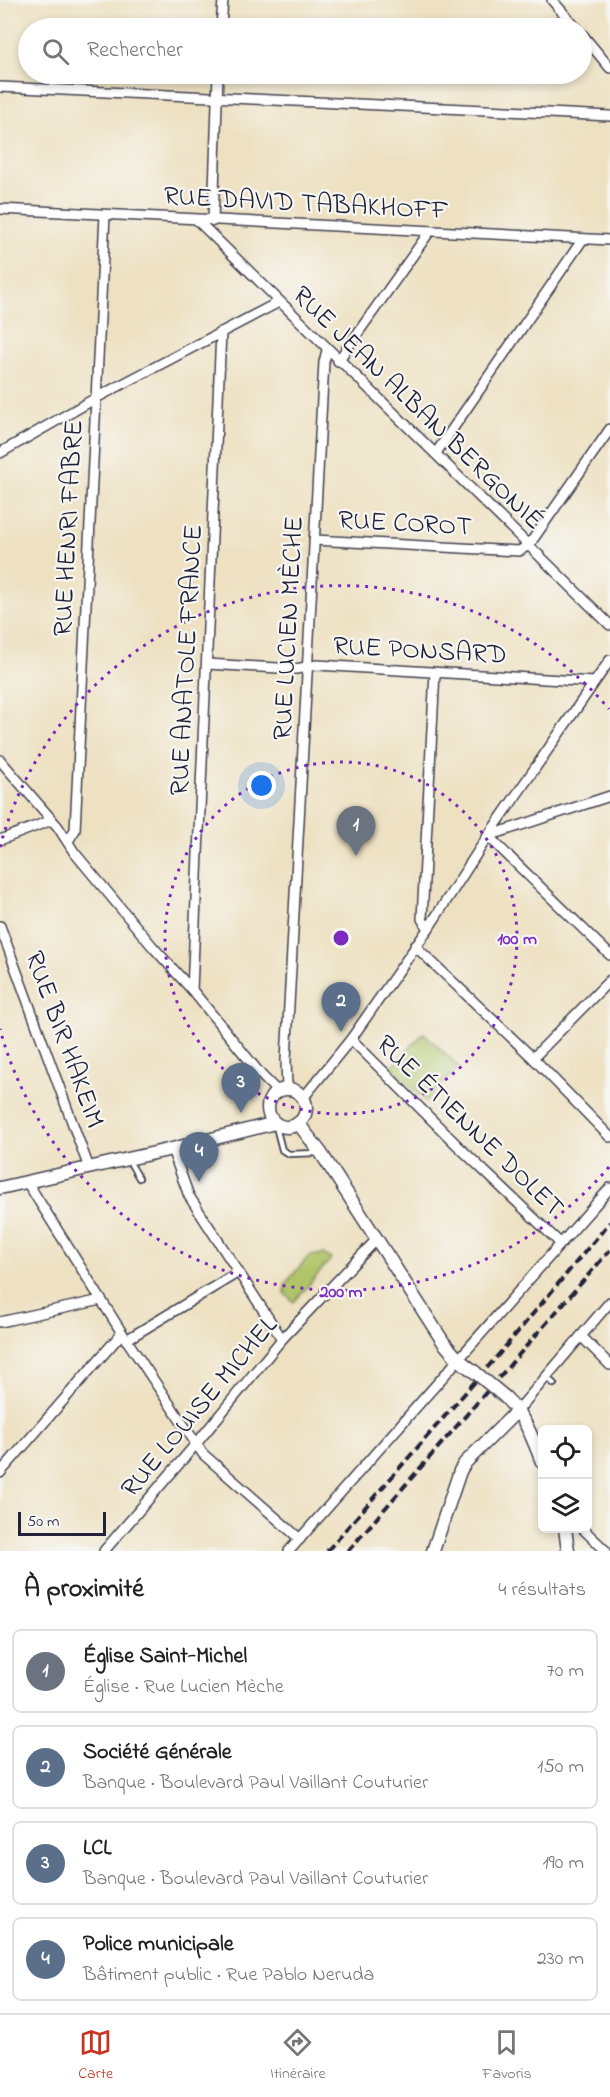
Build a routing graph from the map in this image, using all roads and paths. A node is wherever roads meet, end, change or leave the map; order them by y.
1 (223, 0) edge
2 (552, 0) edge
3 (222, 18) edge
4 (567, 18) edge
5 (592, 46) edge
6 (610, 68) edge
7 (218, 84) edge
8 (0, 87) edge
9 (217, 96) junction
10 (610, 116) edge
11 (0, 209) edge
12 (105, 214) junction
13 (197, 220) junction
14 (213, 221) junction
15 (430, 231) junction
16 (583, 239) junction
17 (610, 240) edge
18 (279, 302) junction
19 (221, 332) junction
20 (327, 350) junction
21 (339, 361) junction
22 (96, 398) junction
23 (610, 429) edge
24 (0, 453) edge
25 (436, 453) junction
26 (314, 540) junction
27 (529, 545) junction
28 (610, 626) edge
29 (610, 660) edge
30 (207, 664) junction
31 (308, 667) junction
32 (435, 672) junction
33 (594, 682) junction
34 (0, 760) edge
35 (610, 796) edge
36 (52, 820) junction
37 (488, 836) junction
38 (0, 840) edge
39 (68, 841) junction
40 (0, 926) edge
41 (428, 929) junction
42 (415, 946) junction
43 (610, 955) edge
44 (610, 980) edge
45 (192, 990) junction
46 (351, 1039) junction
47 (533, 1058) junction
48 (282, 1089) junction
49 (304, 1098) junction
50 (275, 1123) junction
51 (298, 1123) junction
52 (610, 1137) edge
53 (172, 1149) junction
54 (321, 1154) junction
55 (127, 1159) junction
56 (89, 1168) junction
57 (139, 1178) dead end
58 (27, 1182) junction
59 (0, 1188) edge
60 (610, 1188) edge
61 (377, 1239) junction
62 (560, 1243) junction
63 (237, 1273) junction
64 (101, 1300) junction
65 (610, 1302) edge
66 (0, 1322) edge
67 (124, 1336) junction
68 (581, 1336) junction
69 (282, 1339) junction
70 (458, 1359) junction
71 (610, 1365) edge
72 (518, 1410) junction
73 (196, 1444) junction
74 (538, 1450) edge
75 (0, 1473) edge
76 (566, 1533) edge
77 (587, 1533) edge
78 (300, 1539) junction
79 (104, 1551) edge
80 (290, 1551) edge
81 (433, 1551) edge
82 (568, 1551) edge
83 (606, 1551) edge

1 - 3 street
2 - 4 street
5 - 6 street
7 - 9 street
8 - 9 street
9 - 10 street
9 - 14 street
11 - 12 street, RUE DAVID TABAKHOFF
12 - 13 street, RUE DAVID TABAKHOFF
12 - 22 street, RUE HENRI FABRE
13 - 14 street, RUE DAVID TABAKHOFF
13 - 18 street, RUE JEAN ALBAN BERGONIÉ
14 - 15 street, RUE DAVID TABAKHOFF
15 - 16 street, RUE DAVID TABAKHOFF
15 - 21 street
16 - 17 street, RUE DAVID TABAKHOFF
16 - 25 street
18 - 19 street
18 - 20 street, RUE JEAN ALBAN BERGONIÉ
19 - 22 street
19 - 30 street, RUE ANATOLE FRANCE
20 - 21 street, RUE JEAN ALBAN BERGONIÉ
20 - 26 street, RUE LUCIEN MÈCHE
21 - 25 street, RUE JEAN ALBAN BERGONIÉ
22 - 24 street
22 - 39 street, RUE HENRI FABRE
23 - 27 street
25 - 27 street, RUE JEAN ALBAN BERGONIÉ
26 - 27 street, RUE COROT
26 - 31 street, RUE LUCIEN MÈCHE
27 - 28 street, RUE JEAN ALBAN BERGONIÉ
29 - 33 street
30 - 31 street, RUE PONSARD
30 - 45 street, RUE ANATOLE FRANCE
31 - 32 street, RUE PONSARD
31 - 48 street, RUE LUCIEN MÈCHE
32 - 33 street, RUE PONSARD
32 - 41 street
33 - 37 street
34 - 36 street
35 - 37 street
36 - 38 street
36 - 39 street
37 - 41 street
37 - 43 street
39 - 45 street
40 - 56 street, RUE BIR HAKEIM
41 - 42 street
42 - 46 street
42 - 47 street
44 - 47 street
45 - 48 street
46 - 49 street
46 - 62 street, RUE ÉTIENNE DOLET
47 - 52 street
48 - 49 street
48 - 50 street
49 - 51 street
50 - 51 street
50 - 53 street
50 - 54 lane
51 - 54 street
53 - 55 street
53 - 63 street
54 - 61 street
55 - 56 street
55 - 57 lane
56 - 58 street
58 - 59 street
58 - 64 street
60 - 62 street
61 - 69 street, RUE LOUISE MICHEL
61 - 70 street
62 - 70 street
63 - 67 street
63 - 69 street
64 - 66 street
64 - 67 street
65 - 68 street
67 - 73 street
67 - 75 street
68 - 71 street
68 - 72 street
69 - 73 street, RUE LOUISE MICHEL
70 - 72 street, bridge
70 - 78 street
72 - 74 street
72 - 81 street
73 - 78 street
73 - 79 street, RUE LOUISE MICHEL
76 - 82 street
77 - 83 street
78 - 80 street

